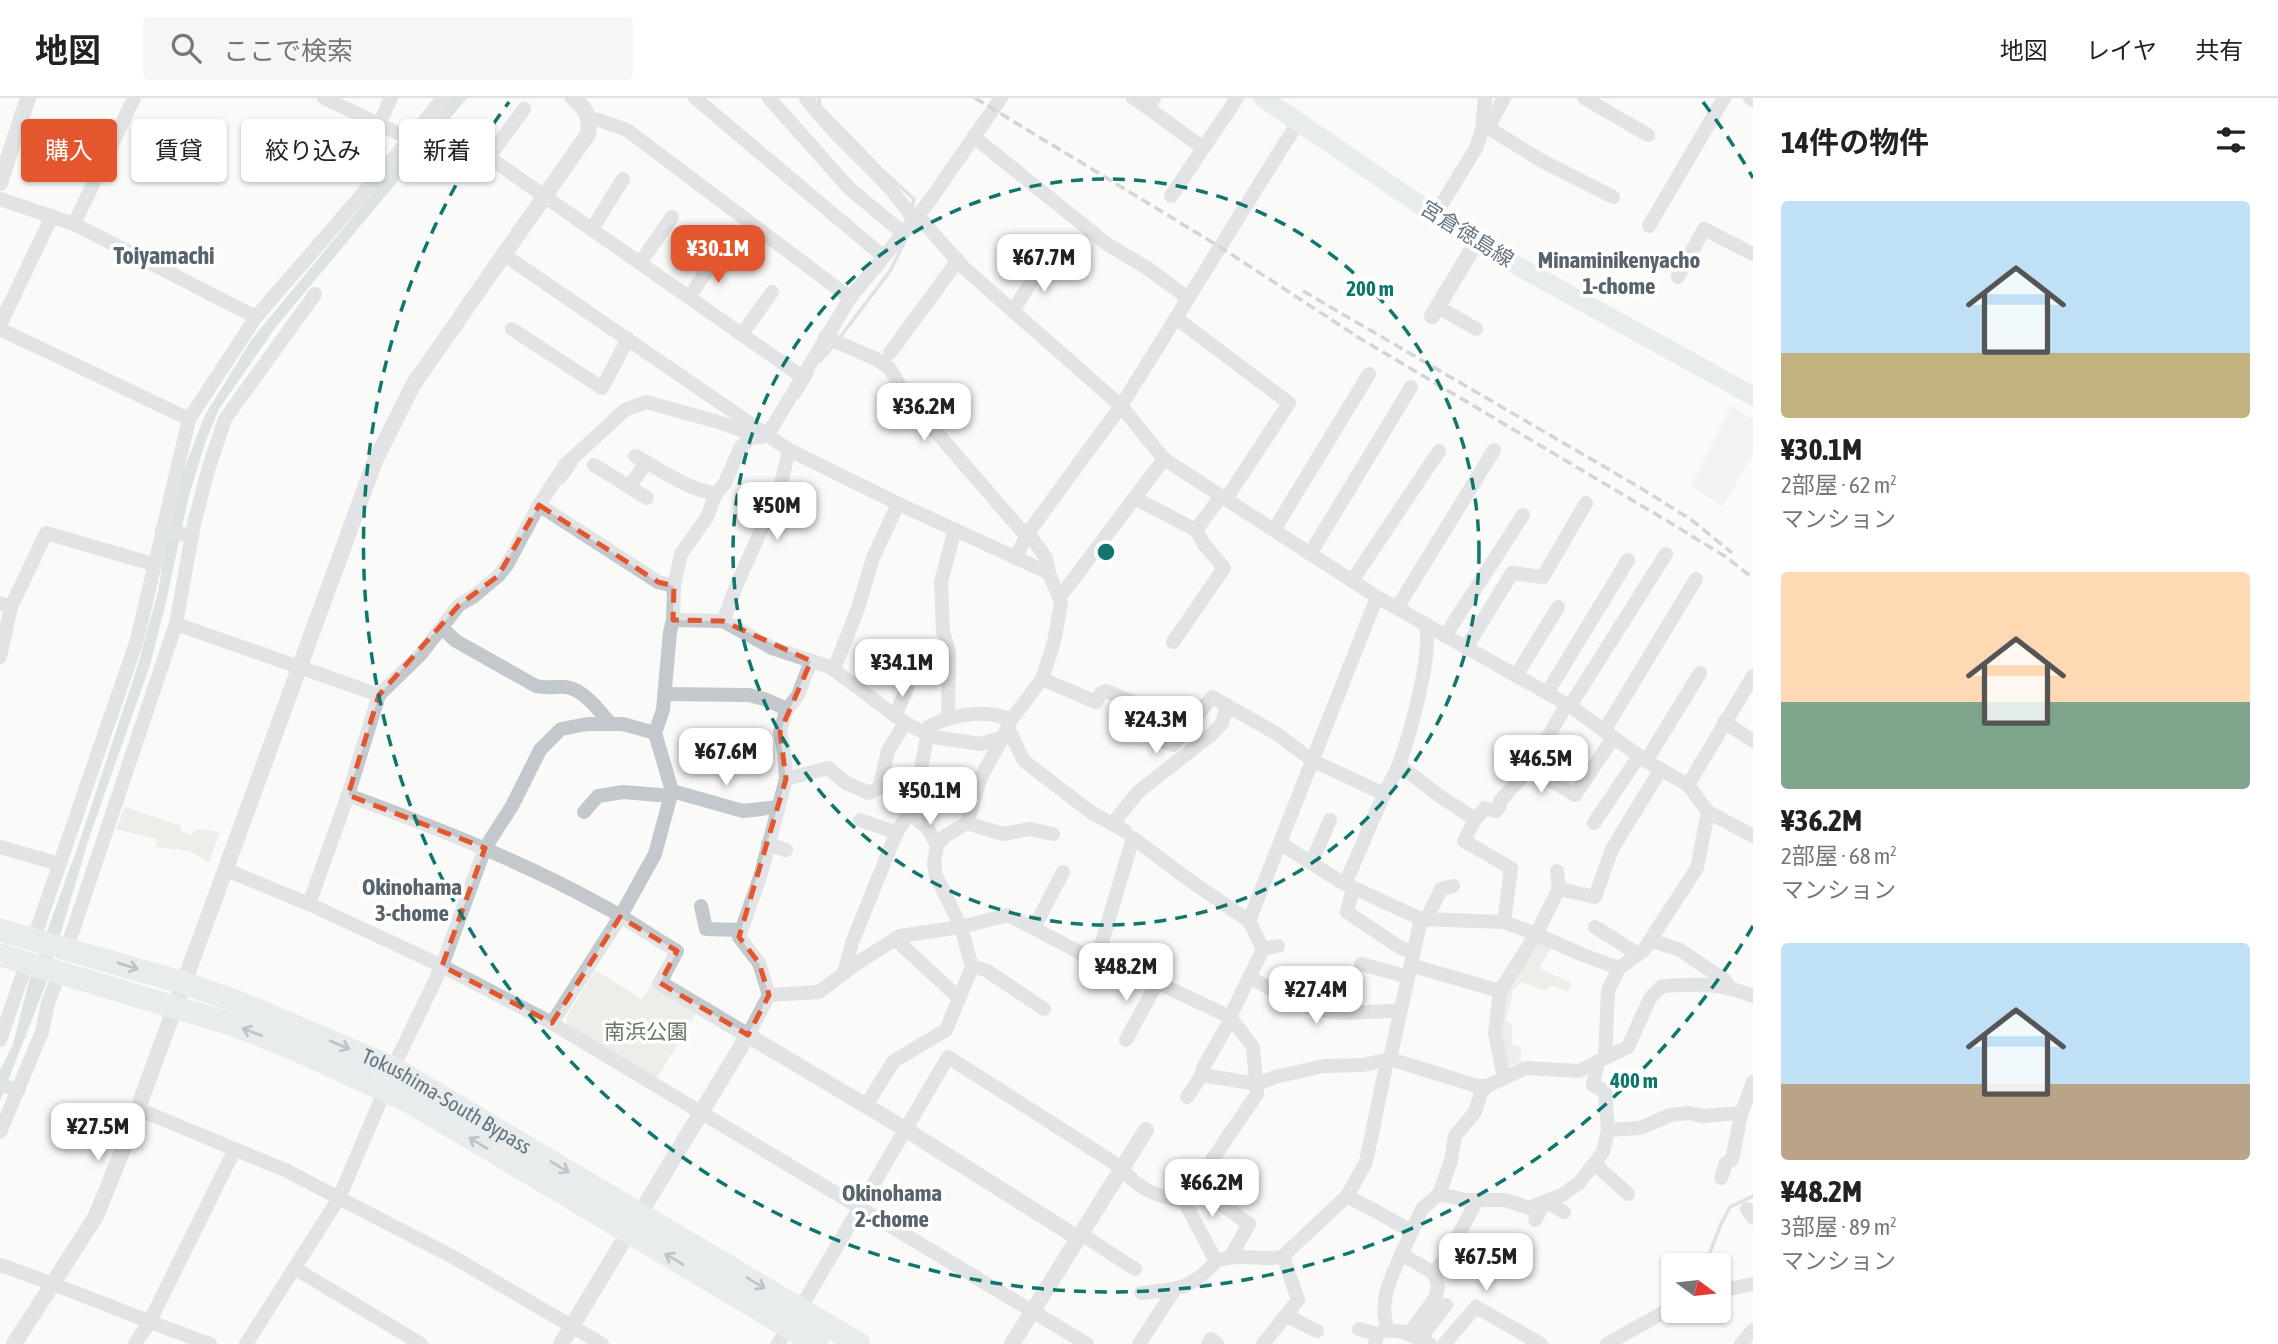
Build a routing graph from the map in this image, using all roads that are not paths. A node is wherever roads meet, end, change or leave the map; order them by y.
1 (28, 98) edge
2 (134, 98) edge
3 (324, 98) edge
4 (391, 98) edge
5 (443, 98) edge
6 (573, 98) edge
7 (695, 98) edge
8 (769, 98) edge
9 (806, 98) edge
10 (1001, 98) edge
11 (1133, 98) edge
12 (1237, 98) edge
13 (1263, 98) edge
14 (1485, 98) edge
15 (1504, 98) edge
16 (1584, 98) edge
17 (1724, 98) edge
18 (1151, 103) edge
19 (524, 109) dead end
20 (368, 119) edge
21 (381, 119) edge
22 (426, 119) edge
23 (589, 119) junction
24 (1298, 122) junction
25 (1485, 129) junction
26 (1648, 135) dead end
27 (974, 137) junction
28 (1203, 148) junction
29 (495, 149) edge
30 (399, 152) edge
31 (495, 161) edge
32 (623, 179) dead end
33 (0, 183) edge
34 (1171, 196) dead end
35 (545, 197) junction
36 (1613, 197) dead end
37 (0, 199) edge
38 (1435, 215) junction
39 (51, 216) junction
40 (671, 217) dead end
41 (916, 218) junction
42 (74, 224) junction
43 (1649, 226) dead end
44 (592, 229) junction
45 (903, 233) junction
46 (1476, 243) junction
47 (719, 253) dead end
48 (503, 254) junction
49 (1753, 254) edge
50 (884, 257) junction
51 (1046, 258) dead end
52 (958, 260) junction
53 (640, 263) junction
54 (1678, 277) dead end
55 (772, 292) dead end
56 (316, 295) dead end
57 (689, 297) junction
58 (850, 298) junction
59 (1188, 298) junction
60 (1013, 311) junction
61 (1435, 312) joint
62 (256, 317) junction
63 (1176, 318) junction
64 (0, 327) edge
65 (512, 329) dead end
66 (1476, 329) dead end
67 (742, 334) junction
68 (825, 337) junction
69 (628, 339) junction
70 (890, 353) dead end
71 (1369, 374) dead end
72 (801, 376) junction
73 (1411, 387) dead end
74 (1753, 396) edge
75 (1121, 406) junction
76 (189, 419) junction
77 (767, 436) junction
78 (750, 438) junction
79 (789, 450) junction
80 (1494, 450) dead end
81 (1438, 451) dead end
82 (1164, 459) junction
83 (594, 465) dead end
84 (630, 485) junction
85 (716, 494) junction
86 (647, 498) dead end
87 (1134, 498) junction
88 (1224, 498) junction
89 (1586, 503) dead end
90 (898, 504) junction
91 (539, 505) junction
92 (1523, 515) dead end
93 (955, 529) junction
94 (162, 530) junction
95 (1196, 530) junction
96 (1274, 530) junction
97 (1028, 533) junction
98 (192, 536) junction
99 (1310, 554) junction
100 (1666, 554) dead end
101 (1016, 557) junction
102 (1628, 560) dead end
103 (156, 565) junction
104 (1049, 573) junction
105 (1696, 579) dead end
106 (1353, 582) junction
107 (674, 586) junction
108 (1377, 597) junction
109 (1059, 598) junction
110 (6, 605) edge
111 (1558, 607) dead end
112 (1397, 608) junction
113 (673, 620) junction
114 (723, 621) junction
115 (176, 624) junction
116 (443, 628) junction
117 (1427, 630) junction
118 (1445, 635) junction
119 (1173, 642) dead end
120 (1466, 648) junction
121 (0, 657) edge
122 (811, 661) junction
123 (301, 666) junction
124 (830, 667) junction
125 (1700, 673) dead end
126 (1516, 676) junction
127 (1753, 676) edge
128 (1042, 679) junction
129 (908, 685) dead end
130 (1547, 693) junction
131 (664, 694) junction
132 (379, 695) junction
133 (1138, 704) dead end
134 (1227, 705) junction
135 (1569, 705) junction
136 (787, 709) junction
137 (948, 718) junction
138 (900, 720) junction
139 (609, 722) junction
140 (1724, 722) junction
141 (1007, 729) junction
142 (655, 733) junction
143 (1609, 734) junction
144 (926, 735) junction
145 (1753, 741) edge
146 (1164, 743) dead end
147 (1643, 759) junction
148 (1313, 761) junction
149 (1399, 765) junction
150 (1530, 768) junction
151 (1661, 769) junction
152 (786, 779) junction
153 (1688, 785) junction
154 (672, 793) junction
155 (1384, 794) junction
156 (348, 795) junction
157 (778, 807) junction
158 (584, 811) dead end
159 (1708, 812) junction
160 (910, 813) junction
161 (1475, 819) junction
162 (860, 820) dead end
163 (1330, 820) dead end
164 (967, 823) junction
165 (1594, 823) dead end
166 (897, 833) junction
167 (1360, 833) dead end
168 (1053, 834) dead end
169 (1753, 836) edge
170 (1280, 843) junction
171 (768, 844) junction
172 (937, 845) junction
173 (0, 847) edge
174 (485, 848) junction
175 (786, 850) dead end
176 (1311, 863) junction
177 (59, 864) junction
178 (226, 870) junction
179 (1556, 871) dead end
180 (1063, 872) dead end
181 (1345, 884) junction
182 (1453, 886) dead end
183 (1559, 889) junction
184 (309, 904) junction
185 (702, 906) dead end
186 (620, 916) junction
187 (1423, 920) junction
188 (1249, 921) junction
189 (1504, 922) junction
190 (961, 927) junction
191 (1595, 927) dead end
192 (1034, 928) junction
193 (0, 930) edge
194 (741, 930) junction
195 (1535, 934) junction
196 (895, 939) junction
197 (1650, 940) junction
198 (51, 943) junction
199 (1278, 946) dead end
200 (1263, 949) junction
201 (1638, 954) junction
202 (0, 955) edge
203 (1097, 959) junction
204 (1361, 964) dead end
205 (1410, 965) junction
206 (442, 966) junction
207 (44, 967) junction
208 (972, 967) junction
209 (1619, 968) junction
210 (844, 973) junction
211 (1250, 978) junction
212 (184, 982) junction
213 (660, 983) joint
214 (1157, 983) junction
215 (1728, 986) junction
216 (1500, 991) junction
217 (769, 995) junction
218 (1753, 996) edge
219 (959, 998) junction
220 (176, 1007) junction
221 (1044, 1009) dead end
222 (1400, 1011) junction
223 (1231, 1018) junction
224 (552, 1023) junction
225 (748, 1035) junction
226 (0, 1040) edge
227 (1126, 1040) dead end
228 (1602, 1059) junction
229 (1389, 1060) junction
230 (393, 1068) junction
231 (1202, 1075) junction
232 (1504, 1078) junction
233 (1753, 1082) edge
234 (0, 1084) edge
235 (1257, 1084) junction
236 (1487, 1086) junction
237 (19, 1090) junction
238 (385, 1090) junction
239 (1187, 1097) dead end
240 (866, 1105) junction
241 (138, 1109) junction
242 (703, 1112) junction
243 (1741, 1113) junction
244 (905, 1129) junction
245 (1146, 1130) dead end
246 (1608, 1130) junction
247 (0, 1132) edge
248 (235, 1149) junction
249 (1595, 1164) junction
250 (1122, 1168) junction
251 (1721, 1178) dead end
252 (1196, 1186) junction
253 (1439, 1194) junction
254 (1628, 1194) dead end
255 (1347, 1196) junction
256 (340, 1198) junction
257 (1478, 1200) junction
258 (1184, 1201) junction
259 (1545, 1203) junction
260 (859, 1208) junction
261 (1564, 1212) dead end
262 (1535, 1220) dead end
263 (635, 1223) junction
264 (1412, 1231) junction
265 (1080, 1236) junction
266 (1401, 1254) junction
267 (1231, 1256) junction
268 (1283, 1256) junction
269 (1216, 1261) junction
270 (0, 1265) edge
271 (294, 1268) junction
272 (1135, 1269) dead end
273 (1434, 1273) junction
274 (54, 1283) junction
275 (1753, 1284) edge
276 (1731, 1288) edge
277 (1175, 1289) junction
278 (1141, 1293) dead end
279 (1446, 1305) dead end
280 (1033, 1311) junction
281 (1661, 1314) edge
282 (1287, 1316) junction
283 (149, 1323) junction
284 (572, 1325) junction
285 (789, 1327) edge
286 (1359, 1329) dead end
287 (1753, 1330) edge
288 (1317, 1332) dead end
289 (1379, 1336) edge
290 (1418, 1340) edge
291 (14, 1344) edge
292 (135, 1344) edge
293 (209, 1344) edge
294 (246, 1344) edge
295 (421, 1344) edge
296 (561, 1344) edge
297 (602, 1344) edge
298 (817, 1344) edge
299 (859, 1344) edge
300 (1012, 1344) edge
301 (1087, 1344) edge
302 (1139, 1344) edge
303 (1208, 1344) edge
304 (1217, 1344) edge
305 (1264, 1344) edge
306 (1444, 1344) edge
307 (1541, 1344) edge
308 (1607, 1344) edge
309 (1742, 1344) edge

1 - 33 street
2 - 42 street
3 - 20 street
4 - 21 street
5 - 22 street
6 - 23 street
7 - 50 street
8 - 45 street
9 - 41 street
10 - 27 street
11 - 18 street
12 - 28 street
13 - 24 main road, 宮倉徳島線
14 - 25 street
15 - 25 street
16 - 26 street
17 - 43 street
18 - 28 street
19 - 29 street
23 - 35 street
23 - 58 street
24 - 38 main road, 宮倉徳島線
24 - 59 street
25 - 36 street
25 - 38 street
27 - 41 street
27 - 59 street
28 - 34 street
30 - 62 street
31 - 35 street
32 - 44 street
35 - 44 street
35 - 48 street
37 - 39 street
38 - 46 main road, 宮倉徳島線
39 - 42 street
39 - 64 street
40 - 53 street
41 - 45 street
41 - 52 street
42 - 62 street
44 - 53 street
45 - 50 street
46 - 61 street
46 - 74 main road, 宮倉徳島線
47 - 57 street
48 - 69 street
48 - 123 street
49 - 54 street
50 - 58 street
51 - 60 street
52 - 60 street
52 - 70 street
53 - 57 street
55 - 67 street
56 - 98 street
57 - 67 street
58 - 68 street
59 - 63 street
60 - 75 street
61 - 66 street
62 - 76 street
63 - 75 street
63 - 88 street
64 - 76 street
65 - 69 street
67 - 72 street
68 - 72 street
68 - 97 street
69 - 77 street
71 - 96 street
72 - 77 street
73 - 99 street
75 - 82 street
75 - 97 street
76 - 94 street
77 - 78 street
77 - 79 street
78 - 85 street
78 - 91 street
79 - 90 street
79 - 114 street
80 - 112 street
81 - 106 street
82 - 87 street
82 - 88 street
83 - 84 street
84 - 85 street
84 - 86 street
85 - 107 street
87 - 95 street
87 - 109 street
88 - 95 street
88 - 96 street
89 - 120 street
90 - 93 street
90 - 124 street
91 - 107 street
91 - 116 street
92 - 118 street
93 - 101 street
93 - 137 street
94 - 98 street
94 - 103 street
95 - 119 street
96 - 99 street
97 - 101 street
97 - 104 street
98 - 115 street
99 - 106 street
100 - 135 street
101 - 104 street
102 - 130 street
103 - 110 street
103 - 177 street
104 - 109 street
105 - 143 street
106 - 108 street
107 - 113 street
108 - 112 street
108 - 148 street
109 - 128 street
110 - 121 street
111 - 126 street
112 - 117 street
113 - 114 street
113 - 131 street
114 - 122 street
115 - 123 street
115 - 198 street
116 - 132 street
116 - 139 street
117 - 118 street
117 - 149 street
118 - 120 street
120 - 126 street
122 - 124 street
122 - 136 street
123 - 132 street
123 - 178 street
124 - 138 street
125 - 147 street
126 - 130 street
127 - 140 street
128 - 133 street
128 - 141 street
129 - 138 street
130 - 135 street
131 - 136 street
131 - 142 street
132 - 156 street
134 - 141 street
134 - 146 street
134 - 148 street
135 - 143 street
135 - 150 street
136 - 152 street
137 - 141 street
137 - 144 street
138 - 144 street
138 - 152 street
139 - 142 street
139 - 174 street
140 - 145 street
140 - 153 street
141 - 144 street
141 - 164 street
142 - 154 street
143 - 147 street
143 - 150 street
144 - 160 street
147 - 151 street
147 - 165 street
148 - 155 street
148 - 170 street
149 - 155 street
149 - 161 street
150 - 161 street
151 - 153 street
151 - 183 street
152 - 157 street
153 - 159 street
154 - 157 street
154 - 158 street
154 - 186 street
155 - 181 street
156 - 174 street
156 - 184 street
157 - 171 street
159 - 169 street
159 - 197 street
160 - 166 street
160 - 172 street
161 - 189 street
162 - 166 street
163 - 176 street
164 - 168 street
164 - 172 street
166 - 210 street
167 - 181 street
170 - 176 street
170 - 188 street
171 - 175 street
171 - 194 street
172 - 190 street
173 - 177 street
174 - 186 street
174 - 206 street
176 - 181 street
177 - 198 street
178 - 184 street
178 - 212 street
179 - 183 street
180 - 192 street
181 - 187 street
181 - 205 street
182 - 187 street
183 - 195 street
184 - 206 street
185 - 194 street
186 - 213 street
186 - 224 street
187 - 189 street
187 - 205 street
188 - 200 street
188 - 203 street
189 - 195 street
190 - 192 street
190 - 196 street
190 - 208 street
191 - 201 street
192 - 203 street
193 - 198 highway, Tokushima-South Bypass
194 - 217 street
195 - 209 street
195 - 216 street
196 - 210 street
196 - 219 street
197 - 201 street
197 - 215 street
198 -> 212 highway, Tokushima-South Bypass
199 - 200 street
200 - 211 street
201 - 209 street
202 - 207 highway, Tokushima-South Bypass
203 - 214 street
204 - 205 street
205 - 216 street
205 - 222 street
206 - 224 street
206 - 230 street
207 - 220 highway, Tokushima-South Bypass
207 - 226 street
207 - 237 street
208 - 219 street
208 - 221 street
209 - 228 street
210 - 217 street
211 - 222 street
211 - 223 street
212 - 220 street
212 -> 230 highway, Tokushima-South Bypass
213 - 225 street
214 - 223 street
214 - 227 street
215 - 218 street
215 - 228 street
216 - 232 street
217 - 225 street
219 - 240 street
238 -> 220 highway, Tokushima-South Bypass
220 - 241 street
222 - 229 street
223 - 231 street
223 - 235 street
224 - 242 street
225 - 240 street
225 - 242 street
228 - 232 street
228 - 246 street
229 - 235 street
229 - 236 street
229 - 255 street
230 -> 263 highway, Tokushima-South Bypass
231 - 235 street
231 - 239 street
232 - 236 street
233 - 243 street
234 - 237 street
235 - 252 street
236 - 253 street
237 - 247 street
238 - 256 street
263 -> 238 highway, Tokushima-South Bypass
240 - 244 street
241 - 248 street
241 - 274 street
242 - 260 street
242 - 263 street
243 - 246 street
243 - 251 street
244 - 250 street
244 - 260 street
244 - 265 street
245 - 250 street
246 - 249 street
248 - 256 street
248 - 283 street
249 - 254 street
249 - 259 street
250 - 258 street
250 - 265 street
252 - 258 street
252 - 267 street
253 - 257 street
253 - 264 street
255 - 264 street
255 - 268 street
256 - 271 street
256 - 284 street
257 - 259 street
257 - 273 street
258 - 269 street
259 - 261 street
259 - 262 street
260 - 280 street
260 - 285 street
263 - 284 street
263 - 285 highway, Tokushima-South Bypass
264 - 266 street
265 - 272 street
265 - 280 street
266 - 273 street
266 - 289 street
267 - 268 street
267 - 269 street
268 - 282 street
269 - 277 street
270 - 274 street
271 - 294 street
271 - 295 street
273 - 290 street
274 - 283 street
274 - 291 street
275 - 276 street
277 - 278 street
277 - 302 street
279 - 290 street
280 - 300 street
280 - 301 street
281 - 308 street
282 - 288 street
282 - 305 street
283 - 292 street
283 - 293 street
284 - 296 street
284 - 297 street
285 - 298 highway, Tokushima-South Bypass
285 - 299 highway, Tokushima-South Bypass
286 - 289 street
287 - 309 street
289 - 290 street
303 - 304 street
306 - 307 street

